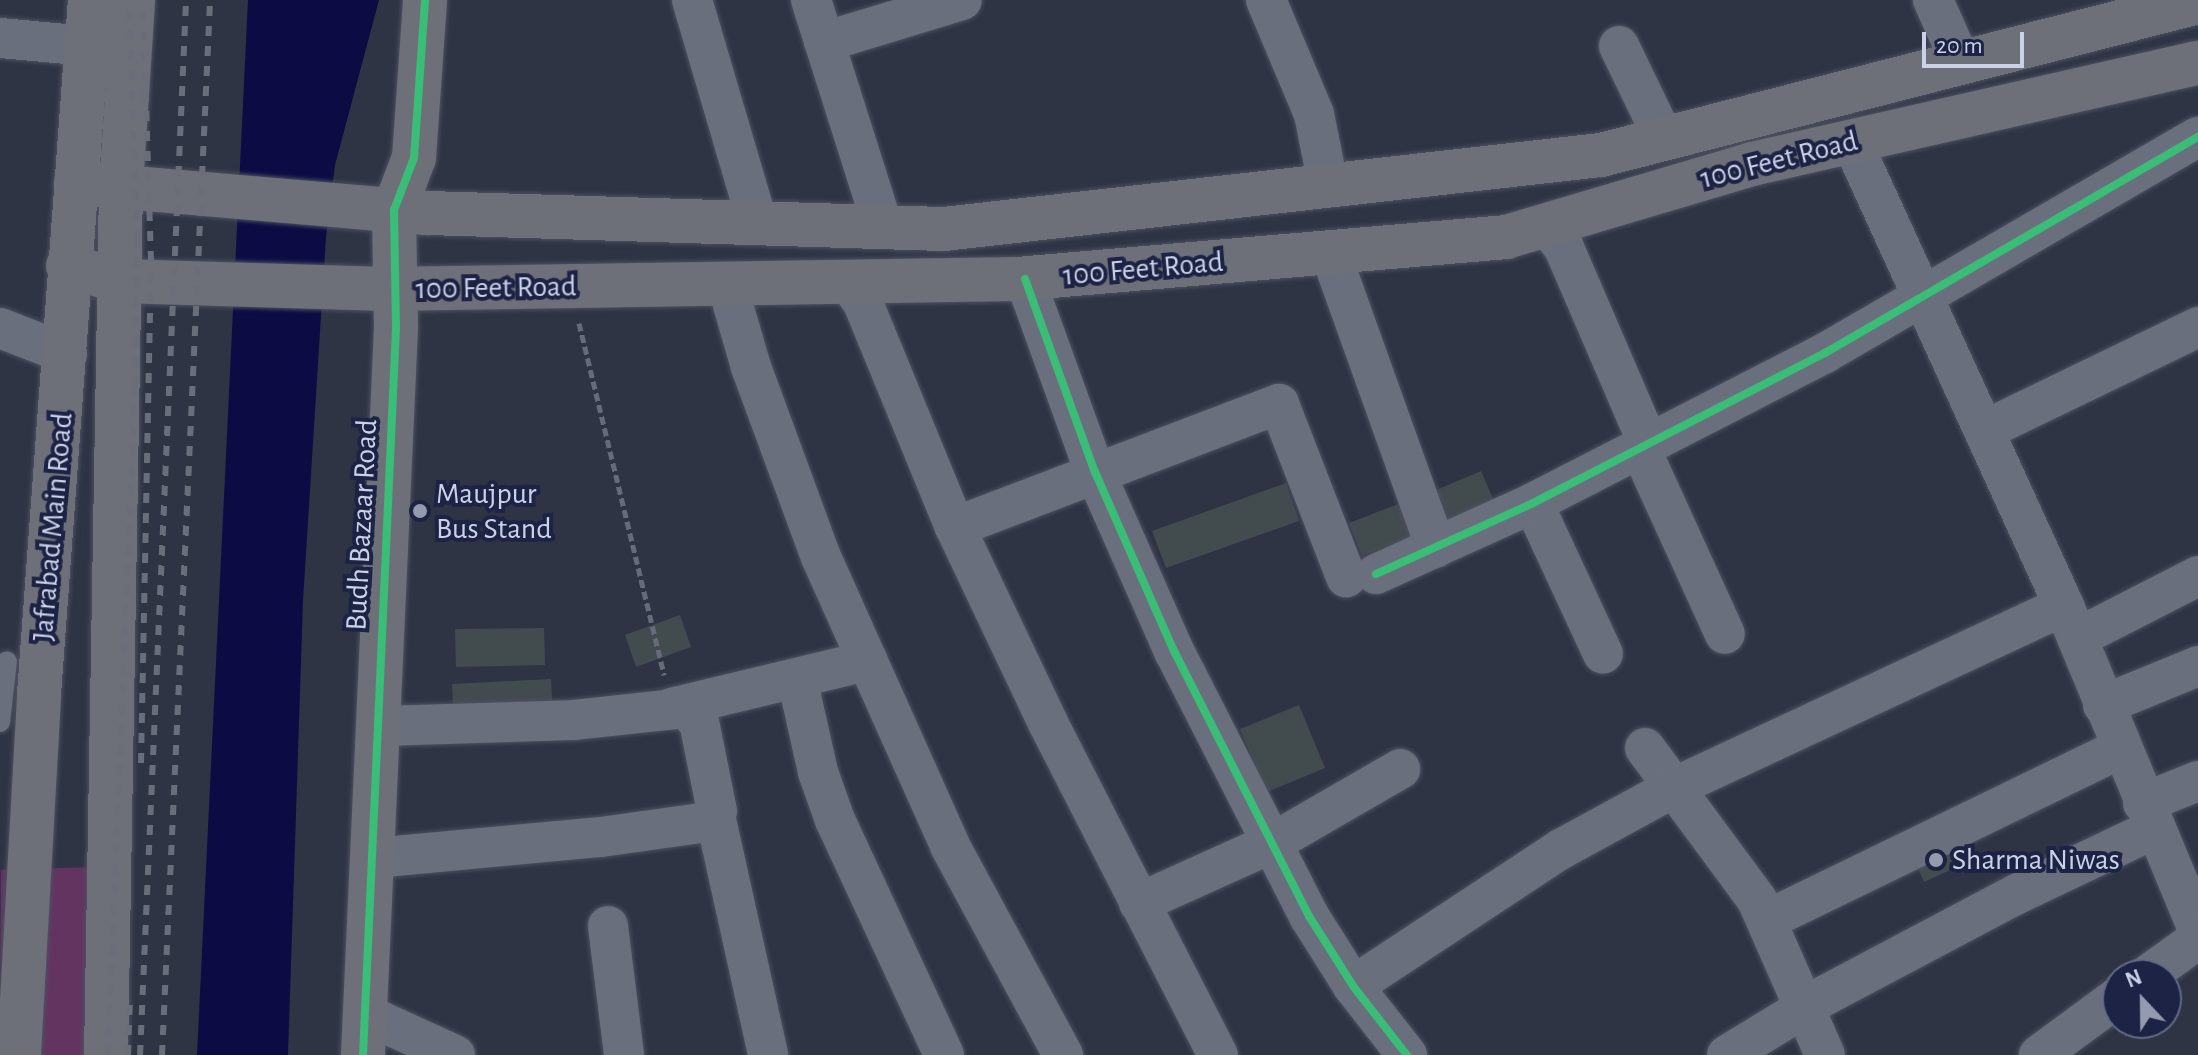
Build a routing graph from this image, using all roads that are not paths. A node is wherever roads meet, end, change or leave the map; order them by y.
1 (90, 0) edge
2 (133, 0) edge
3 (425, 0) edge
4 (692, 0) edge
5 (811, 0) edge
6 (962, 0) edge
7 (1266, 0) edge
8 (1933, 0) edge
9 (2198, 2) edge
10 (0, 38) edge
11 (824, 42) junction
12 (88, 46) junction
13 (1619, 46) dead end
14 (1961, 63) junction
15 (2198, 63) edge
16 (2198, 137) edge
17 (1664, 139) junction
18 (1852, 142) junction
19 (76, 183) junction
20 (1328, 184) junction
21 (121, 187) junction
22 (394, 210) junction
23 (758, 224) junction
24 (1547, 226) junction
25 (883, 227) junction
26 (1330, 252) junction
27 (68, 266) junction
28 (1025, 279) junction
29 (119, 281) junction
30 (848, 282) junction
31 (735, 284) junction
32 (395, 289) junction
33 (1924, 298) junction
34 (2198, 327) edge
35 (0, 328) edge
36 (67, 354) junction
37 (1985, 430) junction
38 (1645, 448) junction
39 (1095, 472) junction
40 (1533, 503) junction
41 (955, 527) junction
42 (1436, 548) junction
43 (2198, 576) edge
44 (2070, 622) junction
45 (1725, 634) dead end
46 (1603, 654) dead end
47 (7, 661) dead end
48 (867, 661) junction
49 (2198, 666) edge
50 (797, 678) junction
51 (2103, 705) junction
52 (671, 708) junction
53 (0, 722) edge
54 (379, 726) junction
55 (1645, 748) dead end
56 (2121, 748) junction
57 (1400, 769) dead end
58 (2198, 781) edge
59 (1673, 788) junction
60 (715, 815) junction
61 (2148, 816) junction
62 (1272, 843) junction
63 (374, 858) junction
64 (1139, 903) junction
65 (1767, 920) junction
66 (608, 926) dead end
67 (2198, 930) edge
68 (2198, 939) edge
69 (2170, 959) edge
70 (1353, 986) junction
71 (1803, 1009) junction
72 (2102, 1009) edge
73 (364, 1035) edge
74 (19, 1055) edge
75 (106, 1055) edge
76 (455, 1055) edge
77 (624, 1055) edge
78 (768, 1055) edge
79 (944, 1055) edge
80 (1063, 1055) edge
81 (1218, 1055) edge
82 (1407, 1055) edge
83 (1727, 1055) edge
84 (1825, 1055) edge
85 (2039, 1055) edge

1 - 12 main road, Jafrabad Main Road
2 - 21 main road, Jafrabad Main Road
3 - 22 main road, Budh Bazaar Road
4 - 23 street
5 - 11 street
6 - 11 street
7 - 20 street
8 - 14 street
9 - 14 main road, 100 Feet Road
10 - 12 street
11 - 25 street
12 - 19 main road, Jafrabad Main Road
13 - 17 street
14 - 17 main road, 100 Feet Road
15 - 18 main road, 100 Feet Road
16 - 33 street
17 - 20 main road, 100 Feet Road
18 - 24 main road, 100 Feet Road
18 - 33 street
19 - 21 main road, 100 Feet Road
19 - 27 main road, Jafrabad Main Road
20 - 25 main road, 100 Feet Road
21 - 22 main road, 100 Feet Road
21 - 29 main road, Jafrabad Main Road
22 - 23 main road, 100 Feet Road
22 - 32 main road, Budh Bazaar Road
23 - 25 main road, 100 Feet Road
24 - 26 main road, 100 Feet Road
24 - 38 street
26 - 28 main road, 100 Feet Road
26 - 42 street
27 - 29 main road, 100 Feet Road
27 - 36 main road, Jafrabad Main Road
28 - 30 main road, 100 Feet Road
28 - 39 street
29 - 32 main road, 100 Feet Road
29 - 75 main road, Jafrabad Main Road
30 - 31 main road, 100 Feet Road
30 - 41 street
31 - 32 main road, 100 Feet Road
31 - 48 street
32 - 54 main road, Budh Bazaar Road
33 - 37 street
33 - 38 street
34 - 37 street
35 - 36 street
36 - 74 main road, Jafrabad Main Road
37 - 44 street
38 - 40 street
38 - 45 street
39 - 41 street
39 - 42 street
39 - 62 street
40 - 42 street
40 - 46 street
41 - 64 street
43 - 44 street
44 - 51 street
44 - 59 street
47 - 53 lane
48 - 50 street
48 - 80 street
49 - 51 street
50 - 52 street
50 - 79 street
51 - 56 street
52 - 54 street
52 - 60 street
54 - 63 main road, Budh Bazaar Road
55 - 59 street
56 - 61 street
56 - 65 street
57 - 62 street
58 - 61 street
59 - 65 street
59 - 70 street
60 - 63 street
60 - 78 street
61 - 67 street
61 - 71 street
62 - 64 street
62 - 70 street
63 - 73 main road, Budh Bazaar Road
64 - 81 street
65 - 71 street
66 - 77 street
68 - 69 street
70 - 82 street
71 - 83 street
71 - 84 street
72 - 85 street
73 - 76 street

